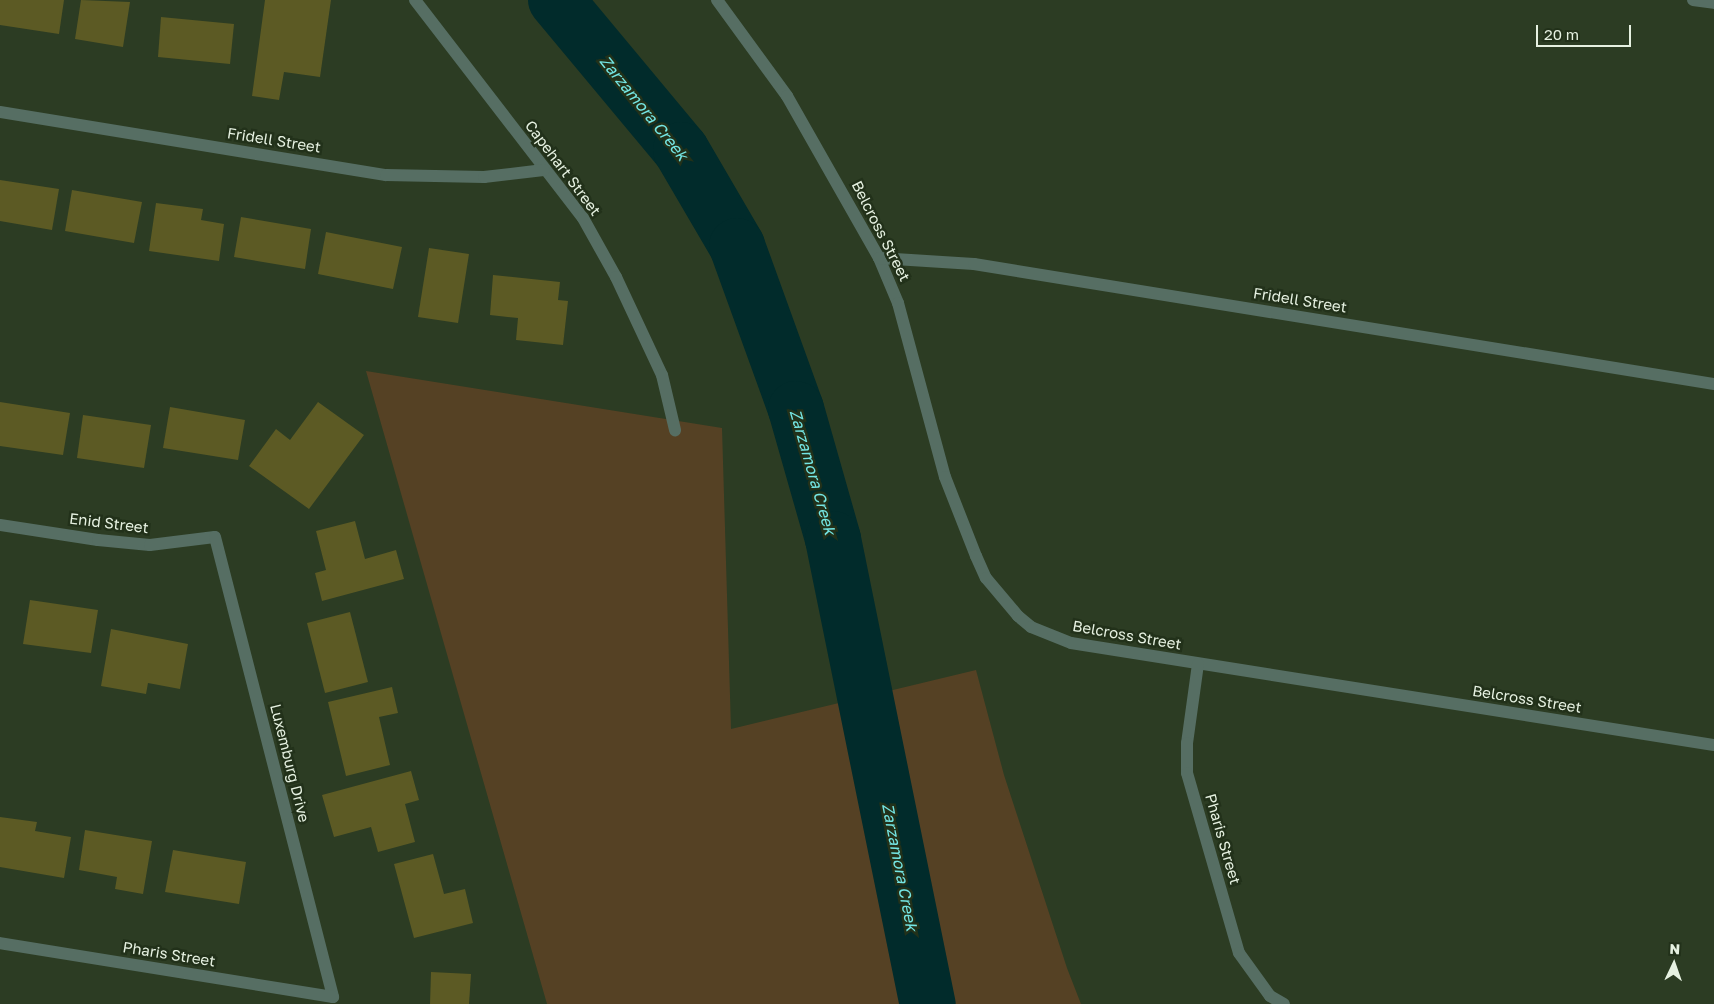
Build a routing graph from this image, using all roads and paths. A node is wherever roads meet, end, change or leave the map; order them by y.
1 (415, 0) edge
2 (717, 0) edge
3 (1693, 0) edge
4 (1714, 3) edge
5 (0, 112) edge
6 (544, 170) junction
7 (880, 258) junction
8 (1714, 384) edge
9 (675, 430) dead end
10 (0, 524) edge
11 (215, 538) joint
12 (1198, 664) junction
13 (1714, 745) edge
14 (0, 943) edge
15 (333, 997) joint
16 (1284, 1004) edge

1 - 6 street, Capehart Street
2 - 7 street, Belcross Street
3 - 4 street
5 - 6 street, Fridell Street
6 - 9 street, Capehart Street
7 - 8 street, Fridell Street
7 - 12 street, Belcross Street
10 - 11 street, Enid Street
11 - 15 street, Luxemburg Drive
12 - 13 street, Belcross Street
12 - 16 street, Pharis Street
14 - 15 street, Pharis Street

